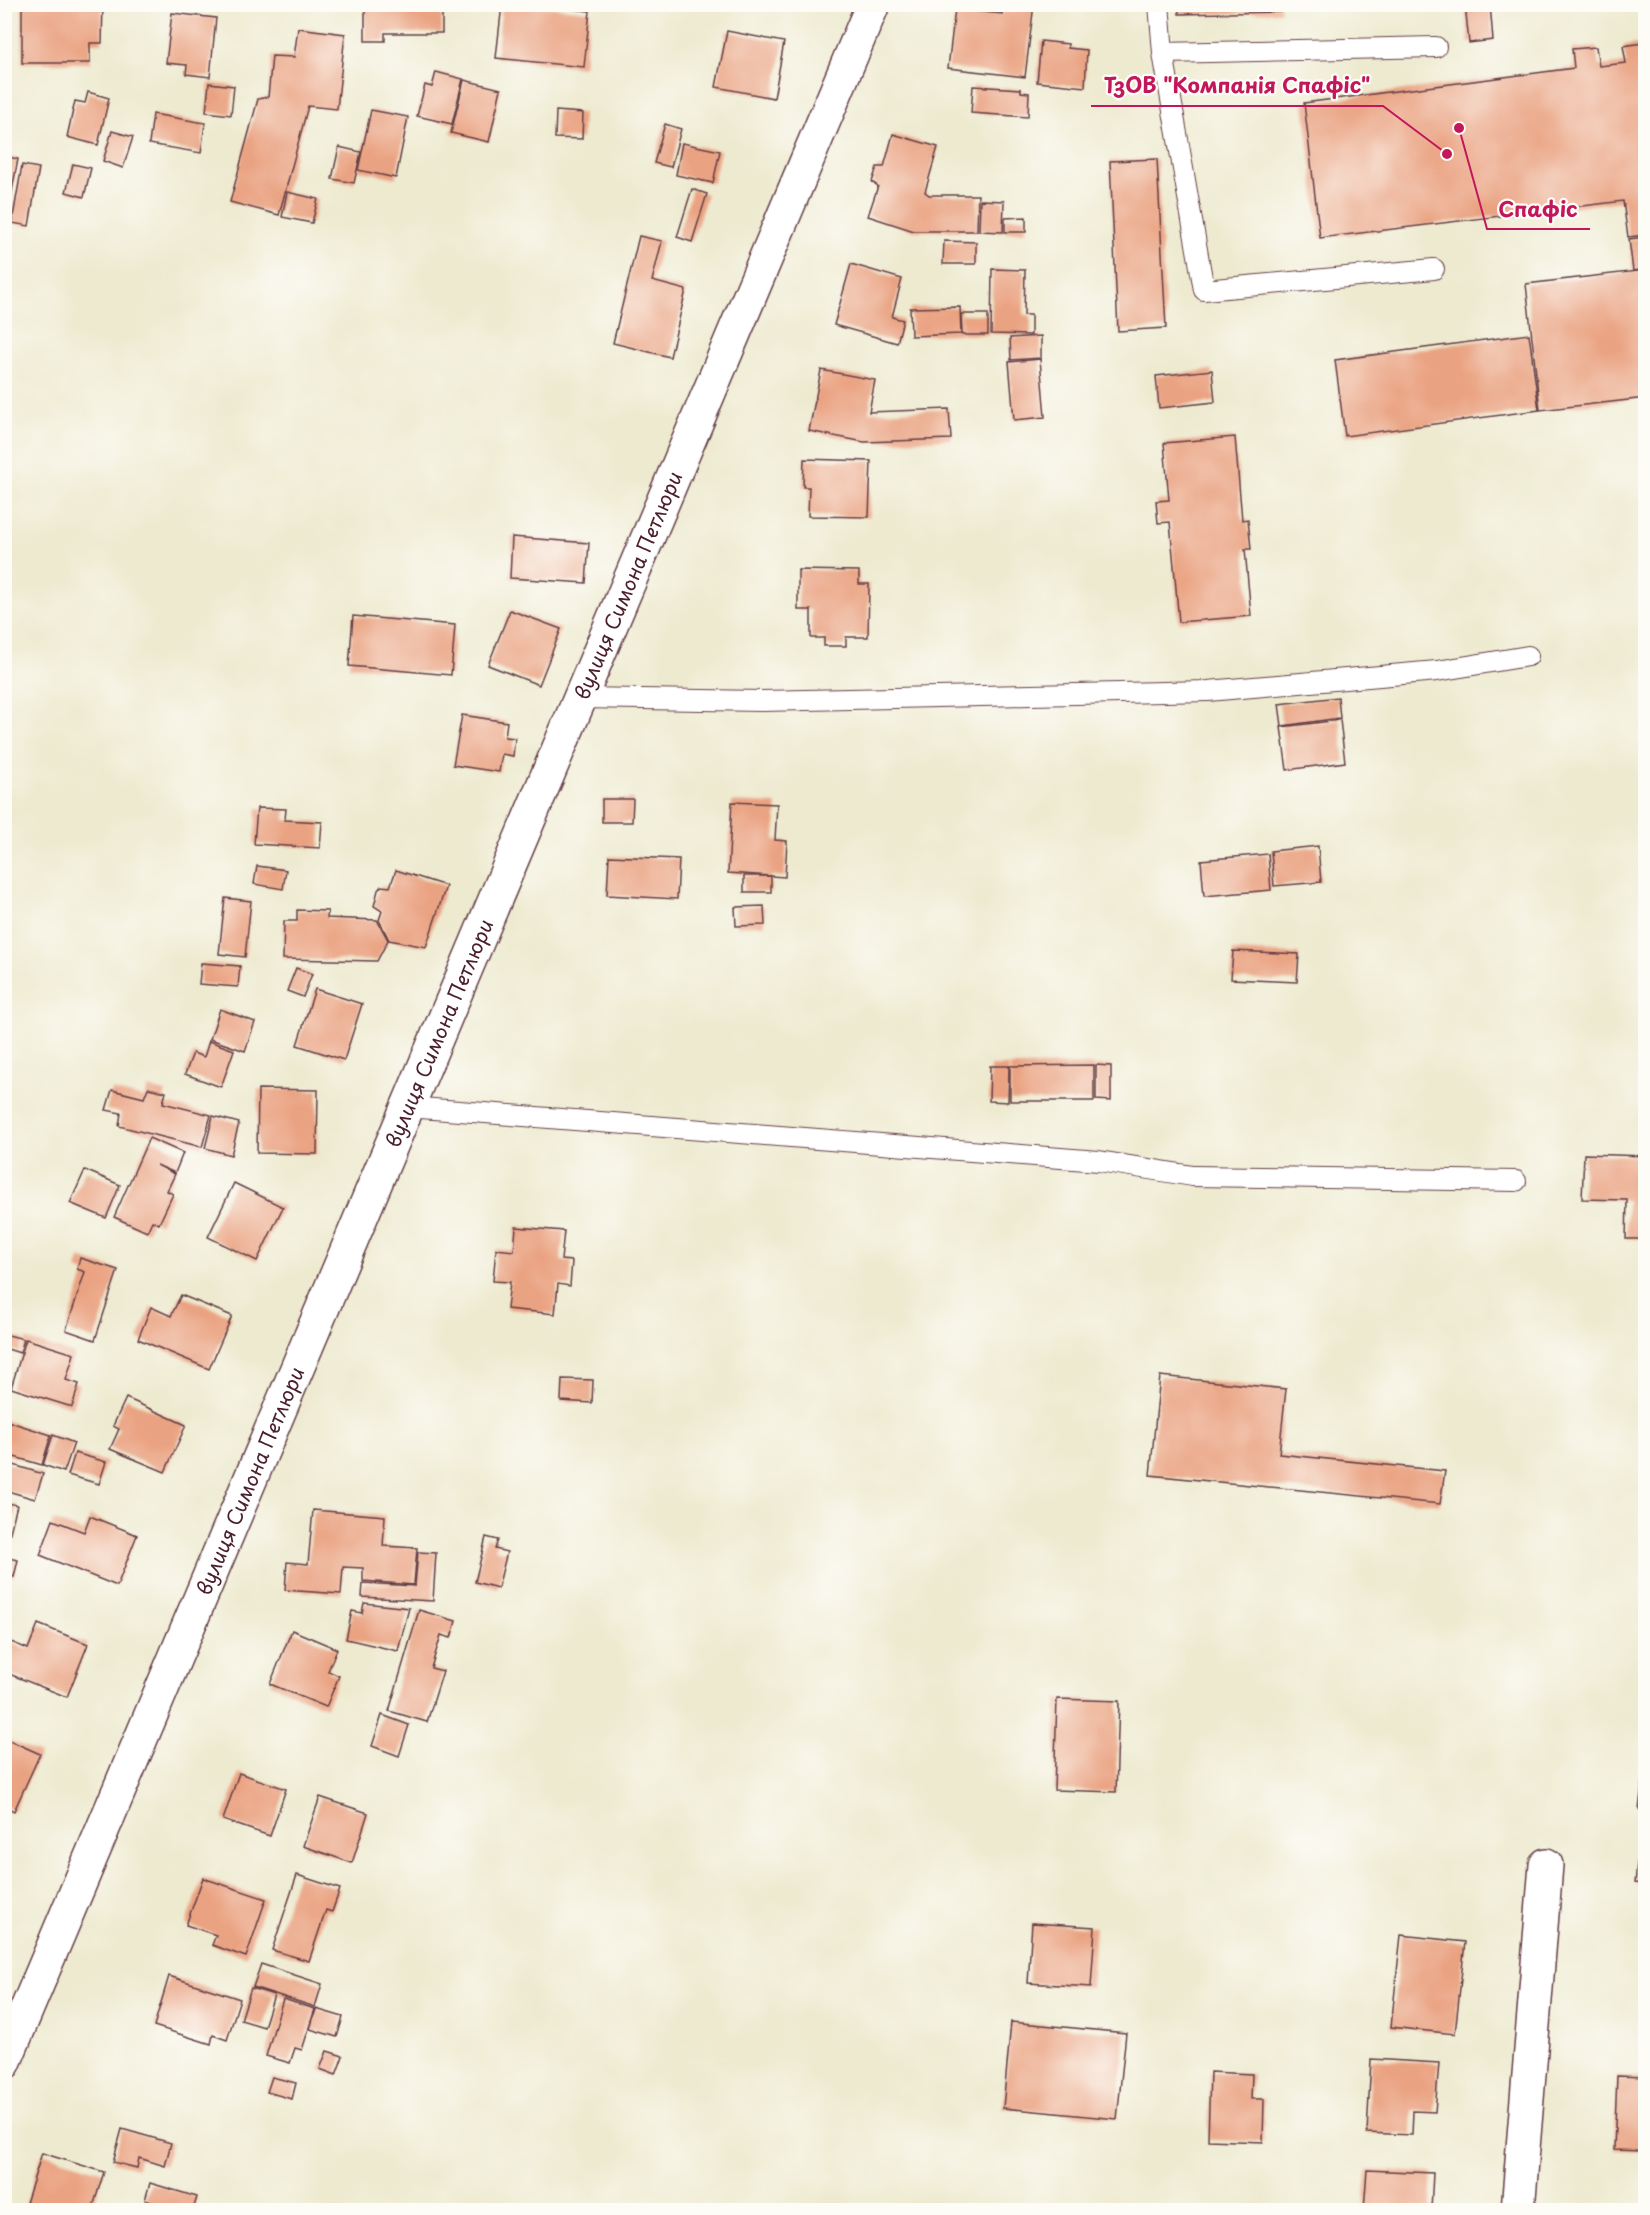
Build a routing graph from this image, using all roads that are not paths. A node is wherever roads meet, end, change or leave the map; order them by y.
1 (873, 4) edge
2 (1159, 4) edge
3 (1436, 47) dead end
4 (1163, 53) junction
5 (1434, 269) dead end
6 (1528, 656) dead end
7 (581, 698) junction
8 (408, 1107) junction
9 (1516, 1180) dead end
10 (1546, 1865) dead end
11 (4, 2063) edge
12 (1518, 2211) edge

1 - 7 street, вулиця Симона Петлюри
2 - 4 lane
3 - 4 lane
4 - 5 lane
6 - 7 lane
7 - 8 street, вулиця Симона Петлюри
8 - 9 lane
8 - 11 street, вулиця Симона Петлюри
10 - 12 street

